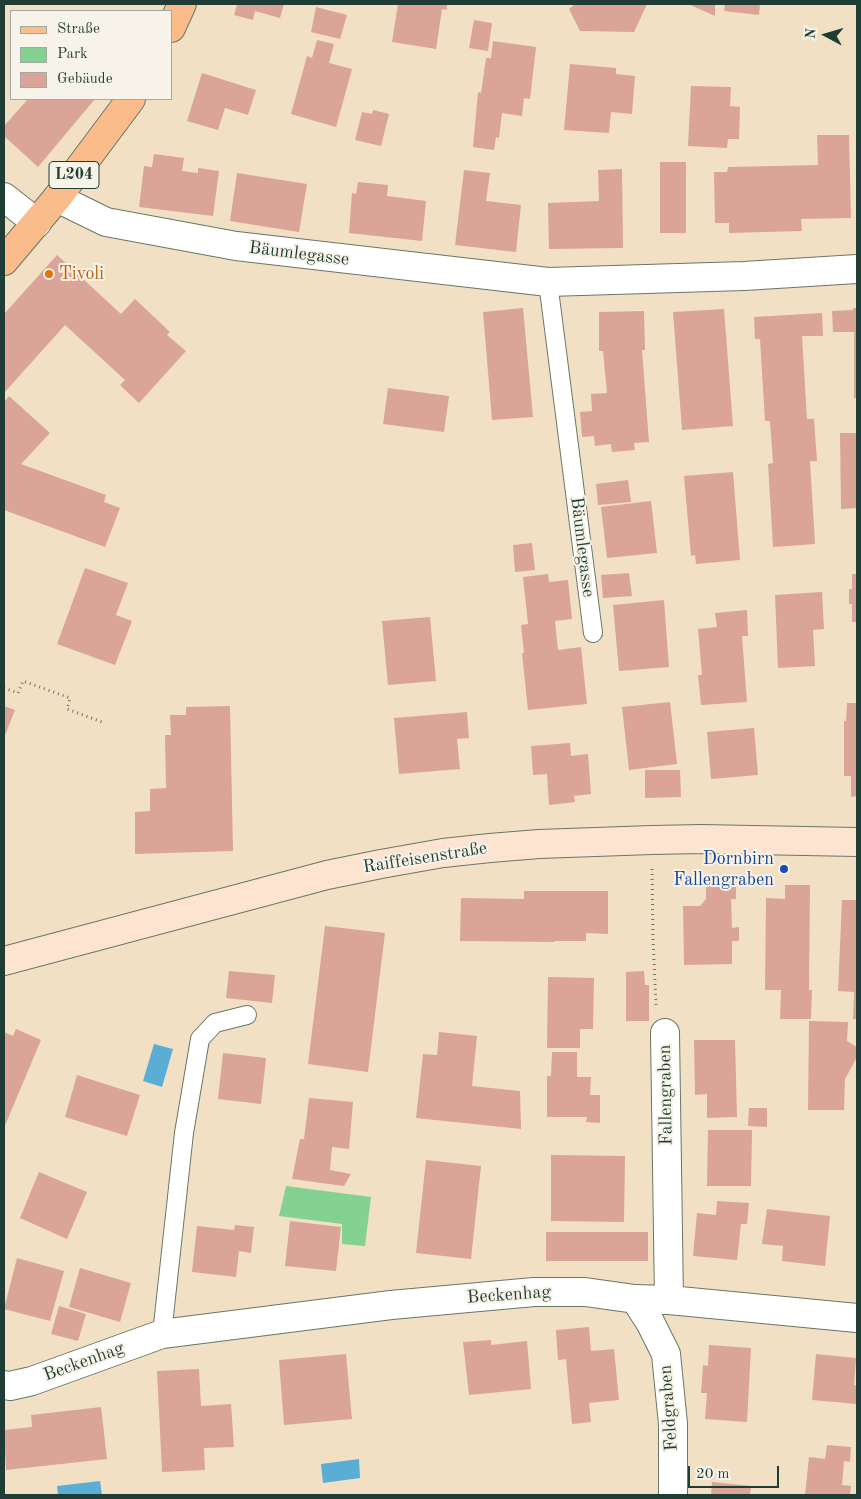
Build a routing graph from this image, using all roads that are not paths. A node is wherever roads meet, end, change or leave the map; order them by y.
1 (182, 4) edge
2 (172, 26) edge
3 (130, 100) edge
4 (4, 197) edge
5 (57, 198) junction
6 (37, 223) junction
7 (4, 261) edge
8 (857, 270) edge
9 (548, 282) junction
10 (593, 633) dead end
11 (857, 842) edge
12 (4, 962) edge
13 (247, 1014) dead end
14 (665, 1033) road end
15 (635, 1299) junction
16 (669, 1300) junction
17 (857, 1318) edge
18 (162, 1334) junction
19 (4, 1386) edge
20 (673, 1495) edge

1 - 2 main road
3 - 5 main road, L204
4 - 6 street
5 - 6 main road, L204
5 - 9 street, Bäumlegasse
6 - 7 main road, L204
8 - 9 street, Bäumlegasse
9 - 10 lane, Bäumlegasse
11 - 12 street, Raiffeisenstraße
13 - 18 lane
14 - 16 street, Fallengraben
15 - 16 street, Beckenhag
15 - 18 street, Beckenhag
15 - 20 street, Feldgraben
16 - 17 street, Beckenhag
18 - 19 street, Beckenhag

